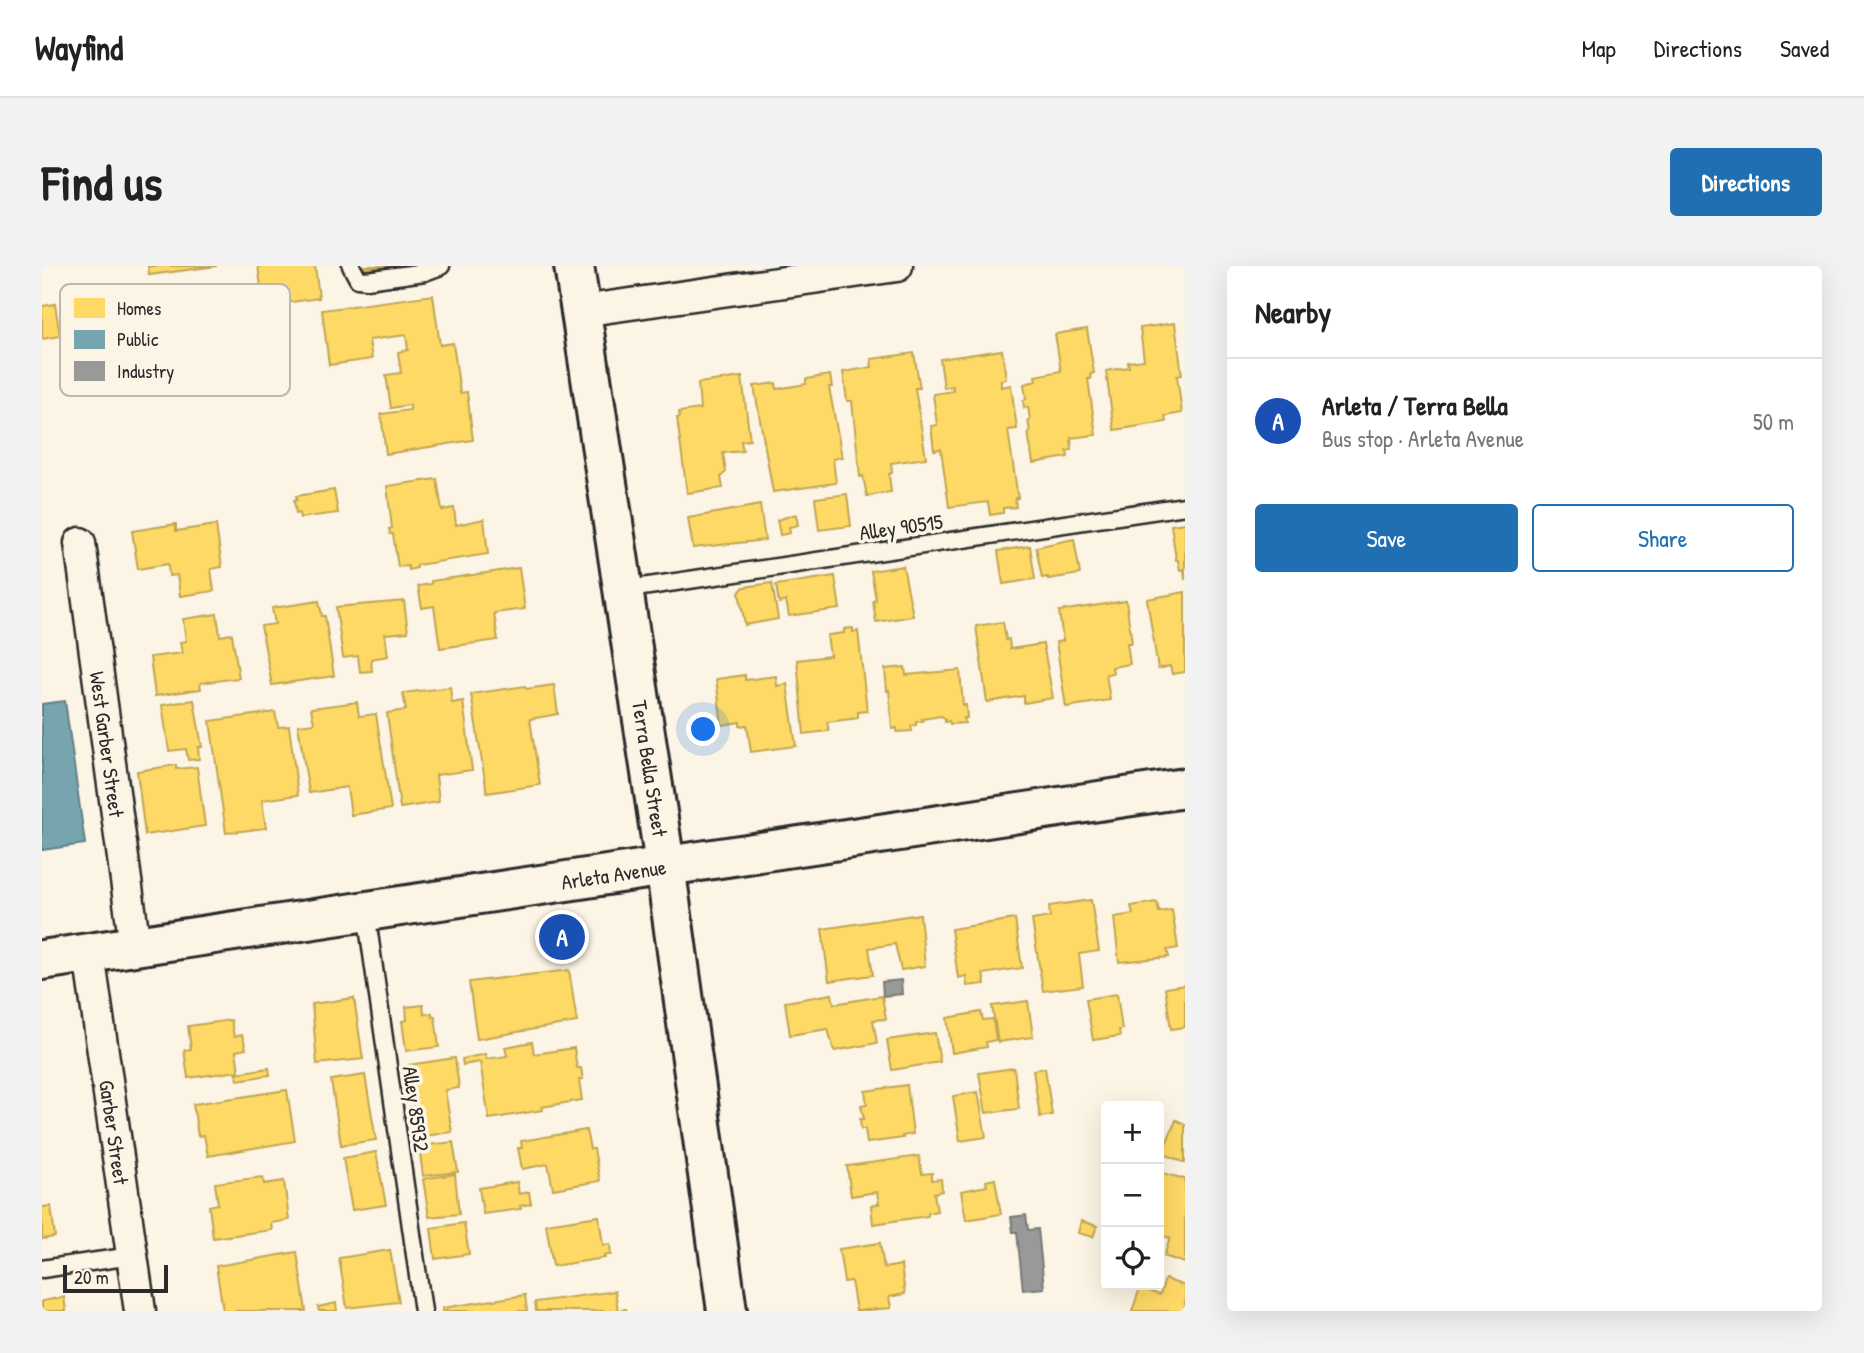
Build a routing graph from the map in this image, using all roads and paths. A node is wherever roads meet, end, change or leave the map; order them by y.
1 (351, 266) edge
2 (441, 266) edge
3 (574, 266) edge
4 (897, 266) edge
5 (581, 311) junction
6 (1185, 506) edge
7 (80, 543) dead end
8 (622, 590) junction
9 (1185, 788) edge
10 (665, 865) junction
11 (366, 912) junction
12 (135, 946) junction
13 (89, 954) junction
14 (42, 960) edge
15 (132, 1256) junction
16 (42, 1269) edge
17 (140, 1311) edge
18 (424, 1311) edge
19 (727, 1311) edge

1 - 2 lane
3 - 5 main road, Terra Bella Street
4 - 5 street
5 - 8 main road, Terra Bella Street
6 - 8 lane, Alley 90515
7 - 12 street, West Garber Street
8 - 10 main road, Terra Bella Street
9 - 10 main road, Arleta Avenue
10 - 11 main road, Arleta Avenue
10 - 19 main road, Terra Bella Street
11 - 12 main road, Arleta Avenue
11 - 18 lane, Alley 85932
12 - 13 main road, Arleta Avenue
13 - 14 main road, Arleta Avenue
13 - 15 street, Garber Street
15 - 16 lane
15 - 17 street, Garber Street

